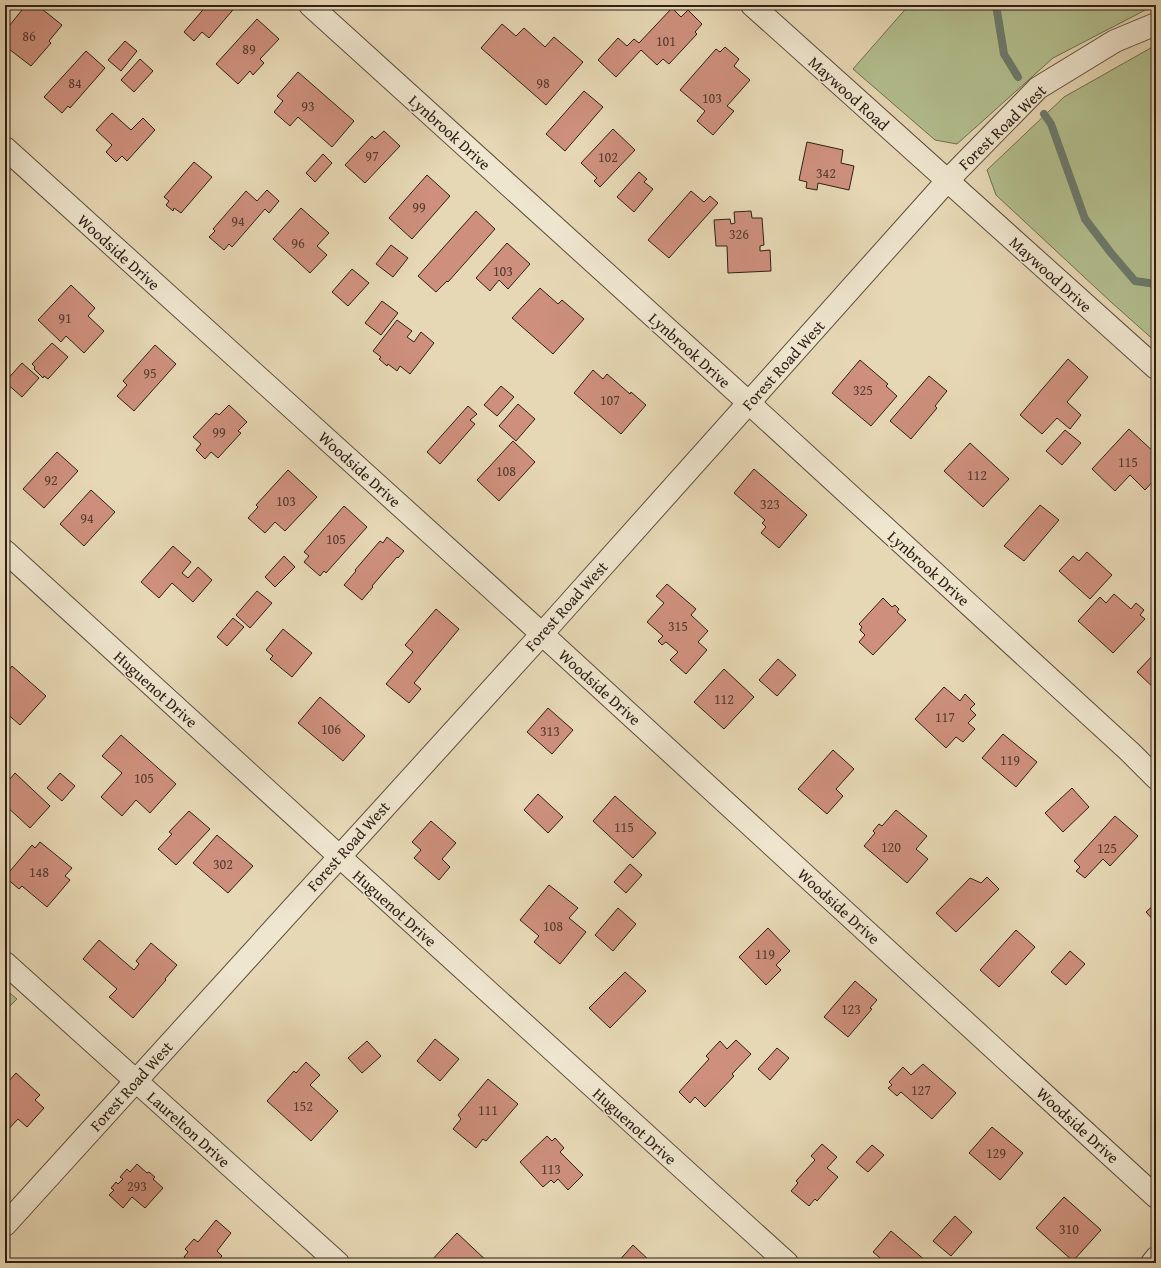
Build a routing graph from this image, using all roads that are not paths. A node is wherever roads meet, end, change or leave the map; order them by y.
1 (310, 5) edge
2 (752, 5) edge
3 (1156, 24) edge
4 (5, 148) edge
5 (947, 181) junction
6 (1156, 368) edge
7 (748, 403) junction
8 (5, 551) edge
9 (542, 634) junction
10 (1156, 778) edge
11 (338, 856) junction
12 (5, 963) edge
13 (136, 1081) junction
14 (1156, 1197) edge
15 (5, 1225) edge
16 (1156, 1258) edge
17 (338, 1263) edge
18 (787, 1263) edge
19 (1152, 1263) edge

1 - 7 street, Lynbrook Drive
2 - 5 street, Maywood Road
3 - 5 street, Forest Road West
4 - 9 street, Woodside Drive
5 - 6 street, Maywood Drive
5 - 7 street, Forest Road West
7 - 9 street, Forest Road West
7 - 10 street, Lynbrook Drive
8 - 11 street, Huguenot Drive
9 - 11 street, Forest Road West
9 - 14 street, Woodside Drive
11 - 13 street, Forest Road West
11 - 18 street, Huguenot Drive
12 - 13 street, Laurelton Drive
13 - 15 street, Forest Road West
13 - 17 street, Laurelton Drive
16 - 19 street

